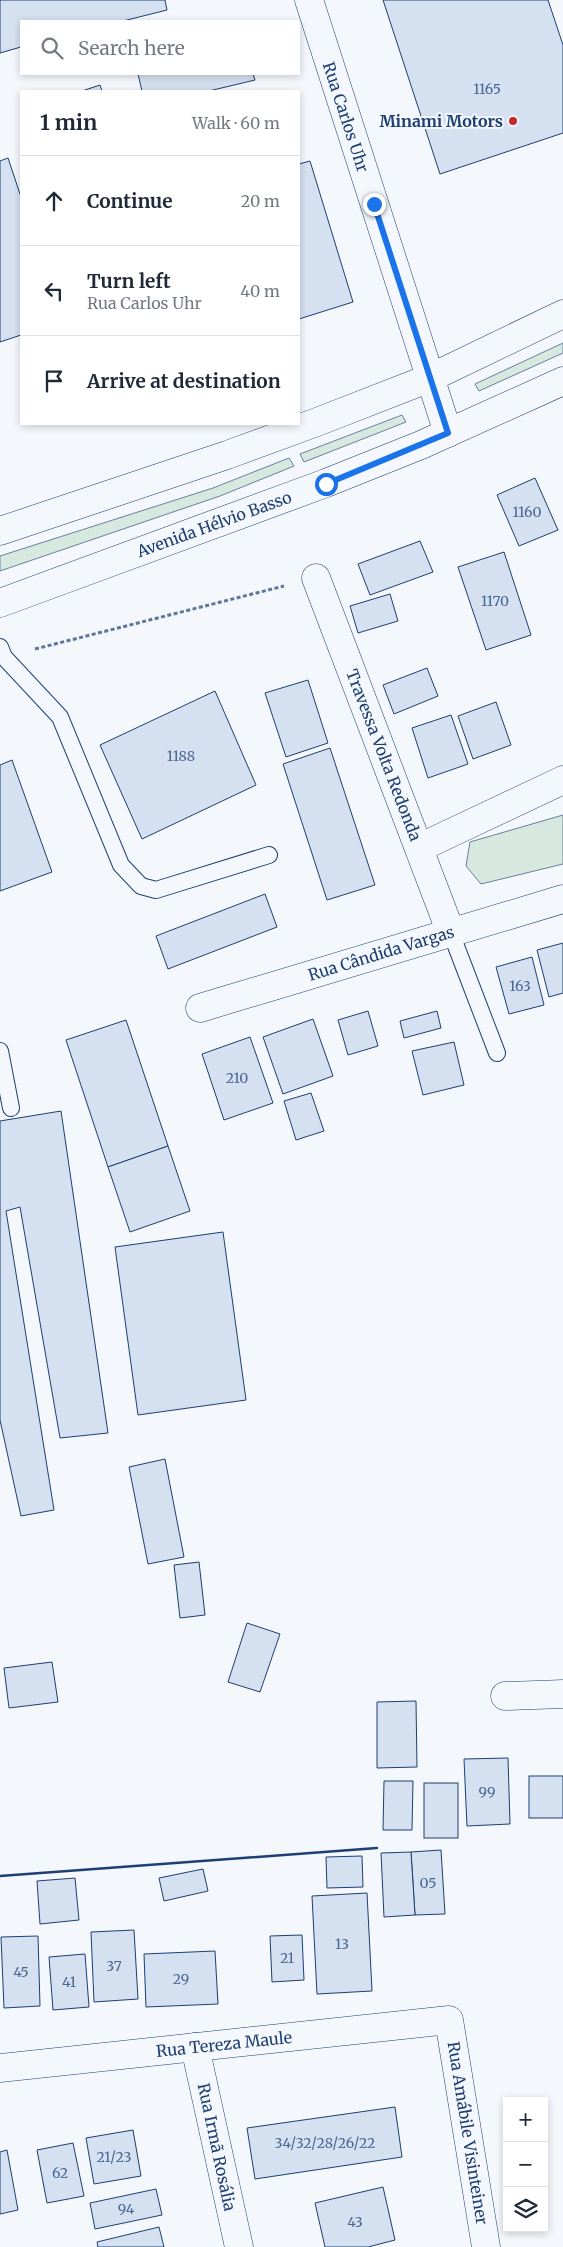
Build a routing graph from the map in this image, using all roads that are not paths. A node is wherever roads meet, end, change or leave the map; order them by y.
1 (309, 0) edge
2 (563, 314) edge
3 (430, 378) junction
4 (563, 381) edge
5 (448, 433) junction
6 (0, 532) edge
7 (316, 578) road end
8 (0, 603) edge
9 (2, 652) edge
10 (563, 780) edge
11 (419, 848) junction
12 (269, 855) dead end
13 (563, 899) edge
14 (451, 932) junction
15 (200, 1008) dead end
16 (0, 1051) edge
17 (497, 1053) dead end
18 (11, 1108) dead end
19 (563, 1694) edge
20 (505, 1696) dead end
21 (449, 2020) joint
22 (195, 2047) junction
23 (0, 2068) edge
24 (239, 2247) edge
25 (486, 2247) edge

1 - 3 street, Rua Carlos Uhr
2 - 3 street
3 - 5 street, Rua Carlos Uhr
3 - 6 street
4 - 5 street, Avenida Hélvio Basso
5 - 8 street, Avenida Hélvio Basso
7 - 11 street, Travessa Volta Redonda
9 - 12 lane
10 - 11 street
11 - 14 street, Travessa Volta Redonda
13 - 14 street, Rua Cândida Vargas
14 - 15 street, Rua Cândida Vargas
14 - 17 lane
16 - 18 lane
19 - 20 street
21 - 22 street, Rua Tereza Maule
21 - 25 street, Rua Amábile Visinteiner
22 - 23 street, Rua Tereza Maule
22 - 24 street, Rua Irmã Rosália

